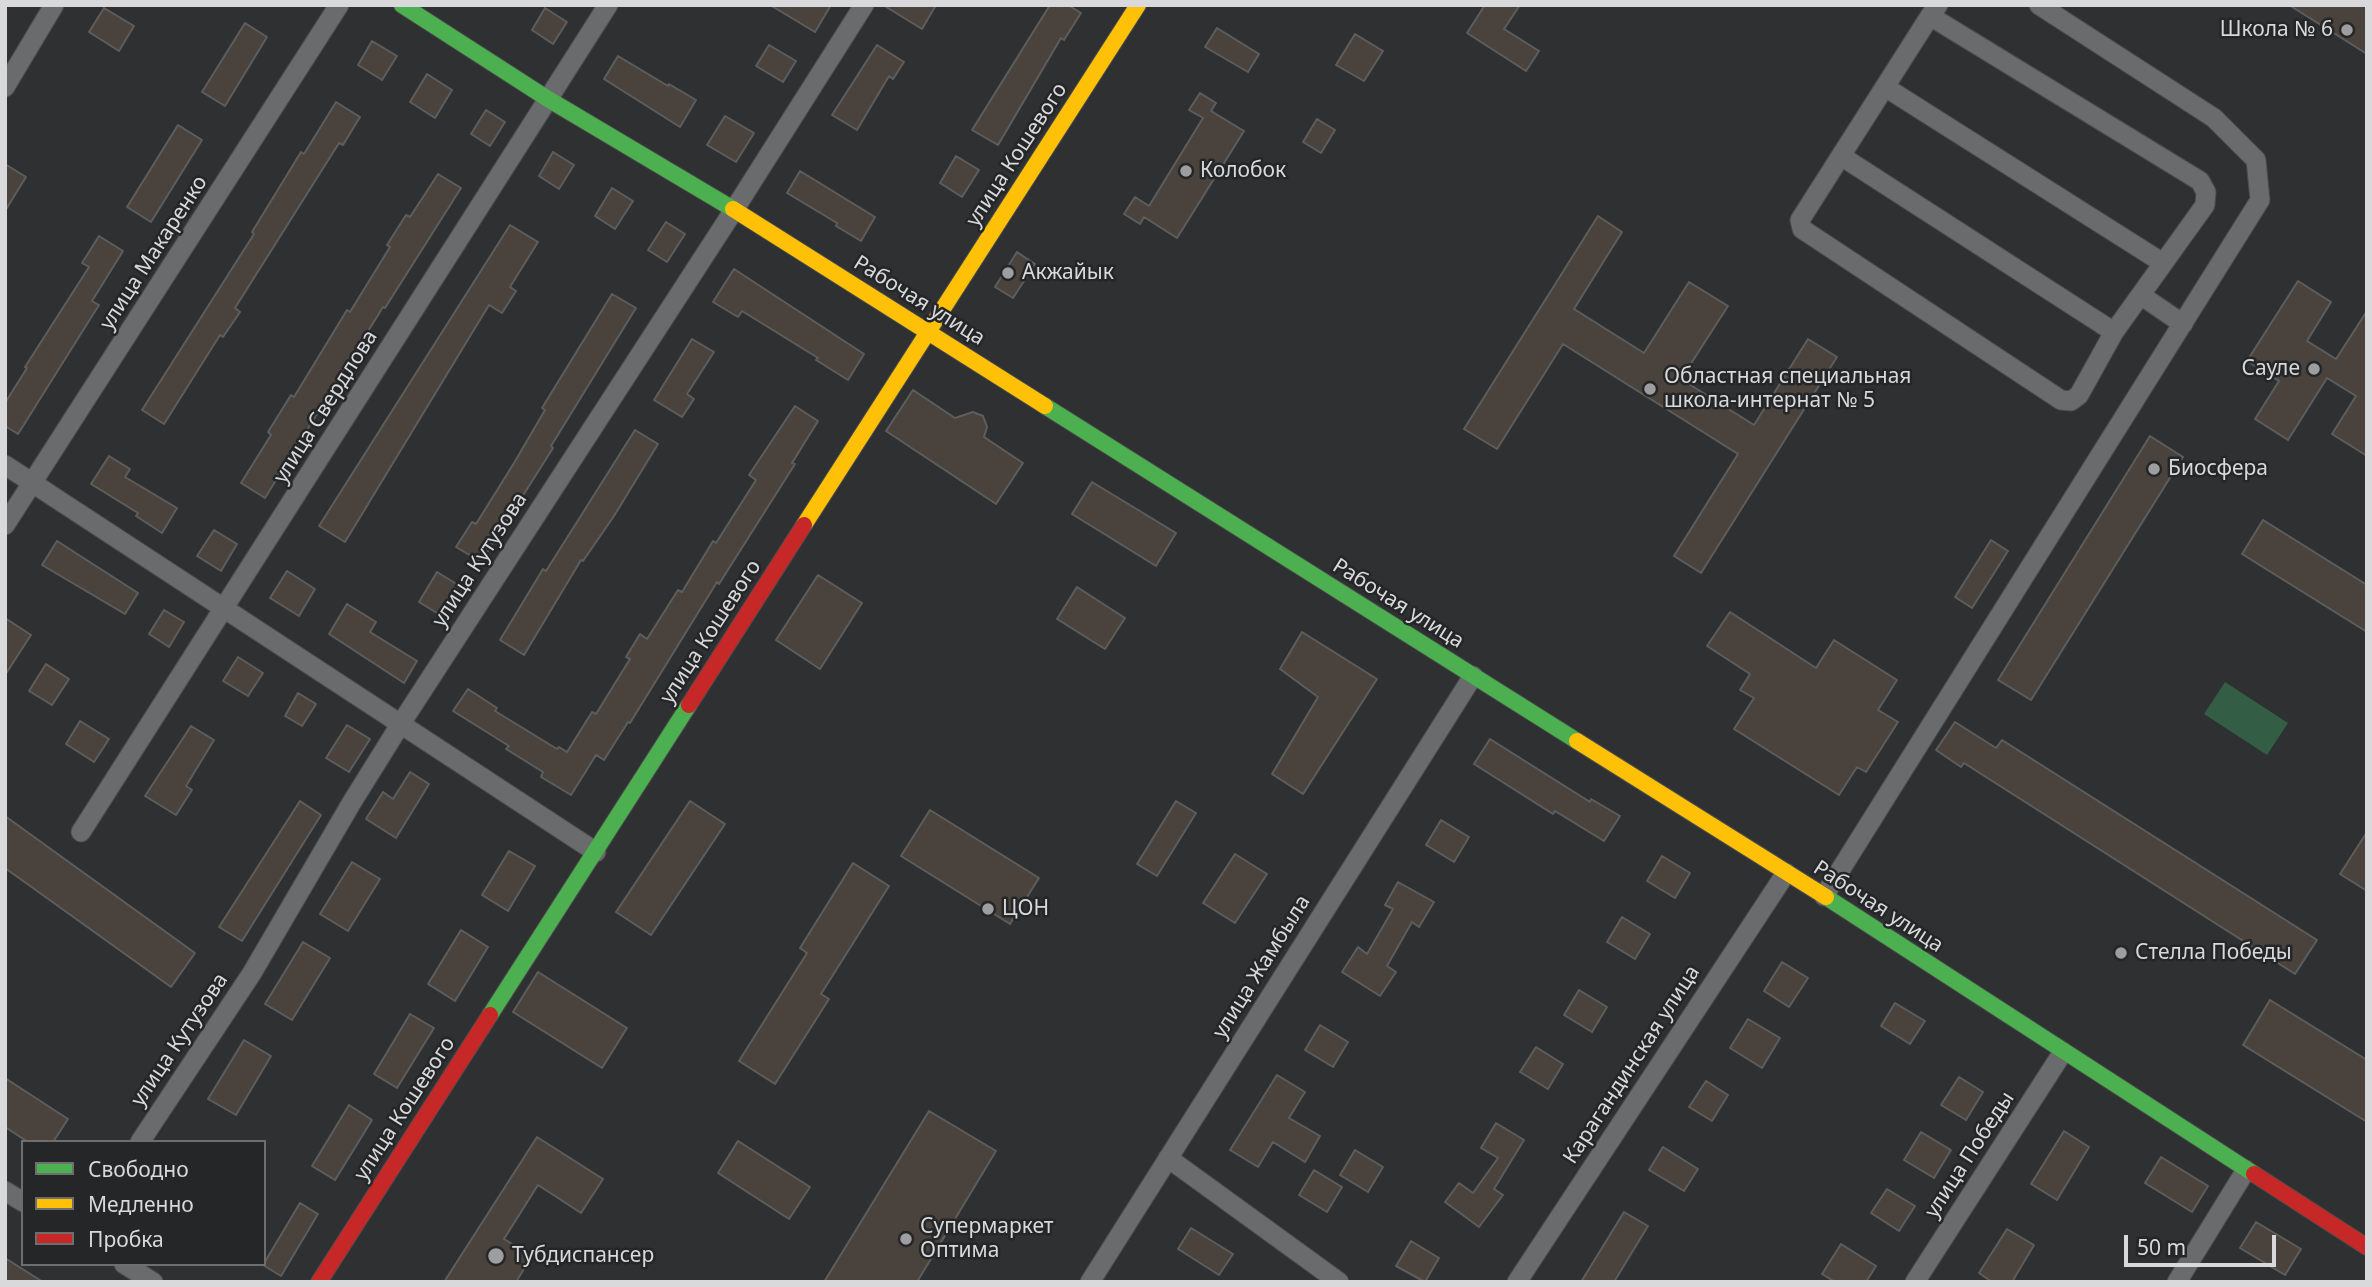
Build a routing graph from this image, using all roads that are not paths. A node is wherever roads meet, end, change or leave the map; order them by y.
1 (54, 5) edge
2 (339, 5) edge
3 (402, 5) edge
4 (608, 5) edge
5 (864, 5) edge
6 (1139, 5) edge
7 (2039, 5) edge
8 (1934, 11) edge
9 (5, 87) edge
10 (1885, 87) junction
11 (548, 99) junction
12 (1841, 156) junction
13 (734, 210) junction
14 (2163, 263) junction
15 (2142, 296) junction
16 (2183, 324) junction
17 (928, 332) junction
18 (2114, 332) junction
19 (5, 465) edge
20 (32, 482) junction
21 (5, 525) edge
22 (225, 609) junction
23 (1473, 676) junction
24 (400, 725) junction
25 (81, 832) dead end
26 (596, 852) junction
27 (1786, 873) junction
28 (1824, 896) junction
29 (2063, 1052) junction
30 (140, 1140) edge
31 (1168, 1158) junction
32 (2246, 1170) junction
33 (5, 1191) edge
34 (21, 1201) edge
35 (2367, 1247) edge
36 (127, 1266) edge
37 (153, 1282) edge
38 (319, 1282) edge
39 (1090, 1282) edge
40 (1339, 1282) edge
41 (1517, 1282) edge
42 (1915, 1282) edge
43 (2177, 1282) edge

1 - 9 street
2 - 20 street, улица Макаренко
3 - 11 street, Рабочая улица
4 - 11 street, улица Свердлова
5 - 13 street, улица Кутузова
6 - 17 street, улица Кошевого
7 - 16 street
8 - 10 street
8 - 14 street
10 - 12 street
10 - 14 street
11 - 13 street, Рабочая улица
11 - 22 street, улица Свердлова
12 - 18 street
12 - 18 street
13 - 17 street, Рабочая улица
13 - 24 street, улица Кутузова
14 - 15 street
15 - 16 street
15 - 18 street
16 - 28 street
17 - 23 street, Рабочая улица
17 - 26 street, улица Кошевого
19 - 20 street
20 - 21 street, улица Макаренко
20 - 22 street
22 - 24 street
22 - 25 street, улица Свердлова
23 - 27 street, Рабочая улица
23 - 31 street, улица Жамбыла
24 - 26 street
24 - 30 street, улица Кутузова
26 - 38 street, улица Кошевого
27 - 28 street, Рабочая улица
27 - 41 street, Карагандинская улица
28 - 29 street, Рабочая улица
29 - 32 street, Рабочая улица
29 - 42 street, улица Победы
31 - 39 street, улица Жамбыла
31 - 40 street
32 - 35 street, Рабочая улица
32 - 43 street
33 - 34 street
36 - 37 street

